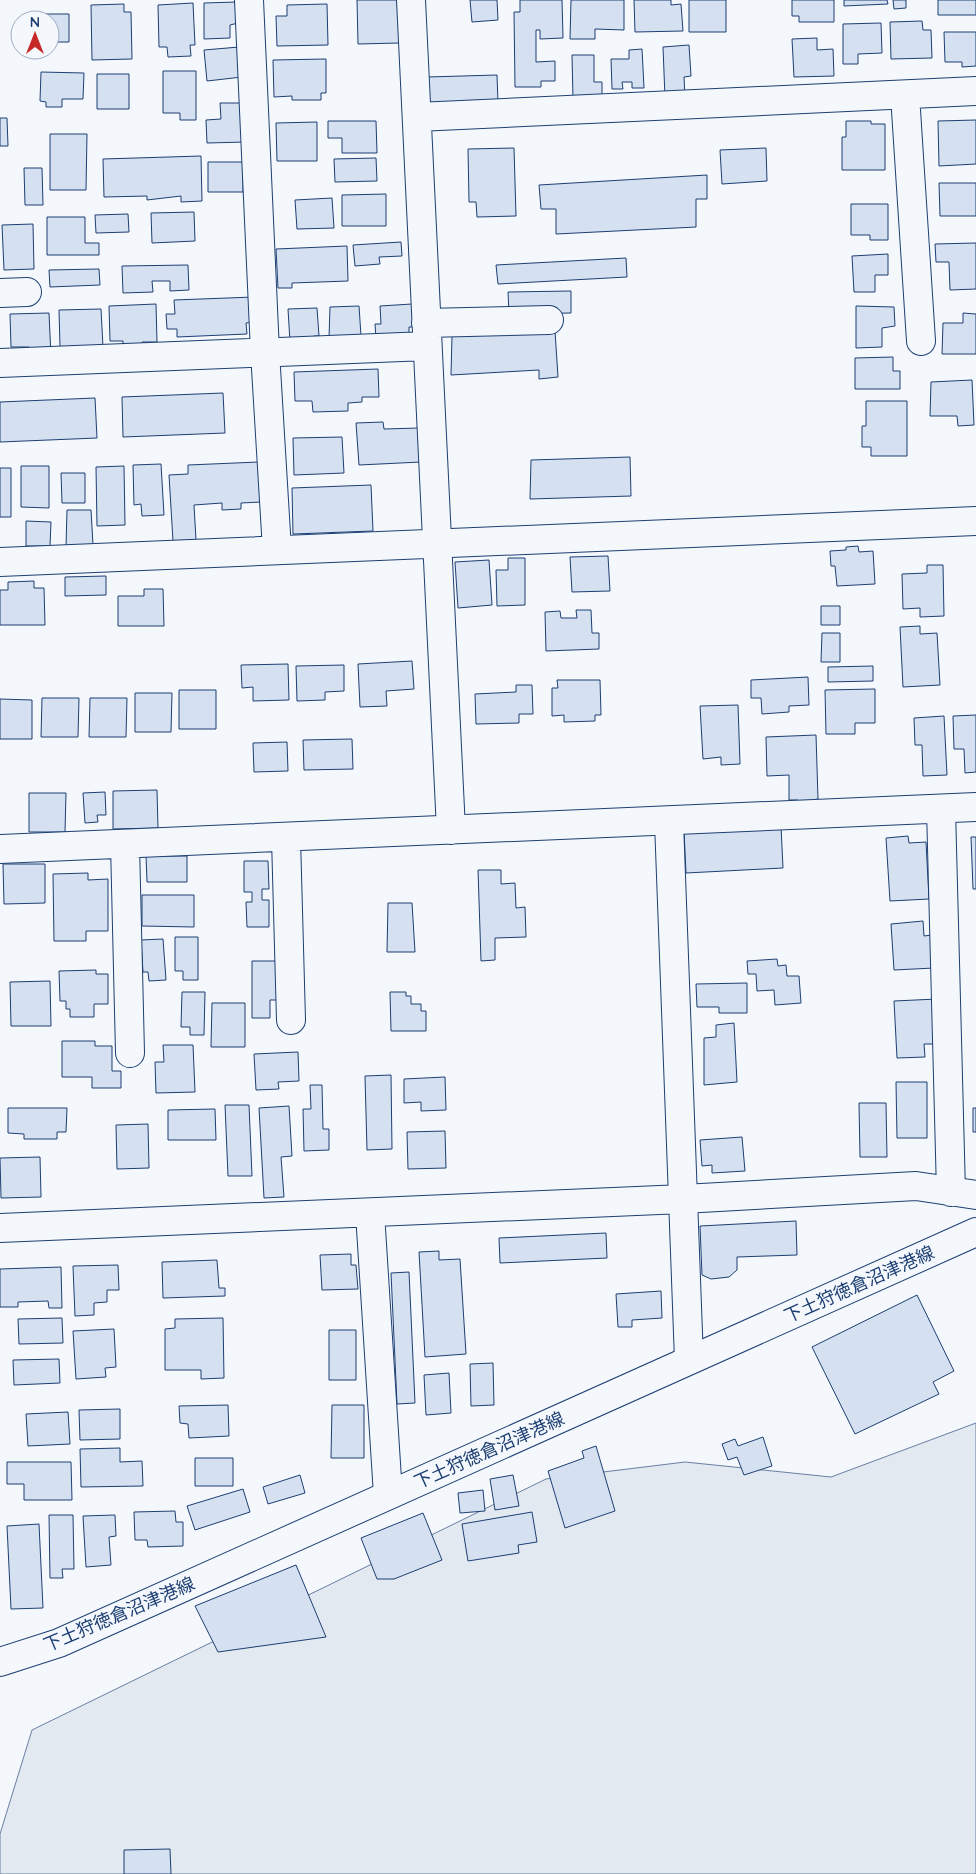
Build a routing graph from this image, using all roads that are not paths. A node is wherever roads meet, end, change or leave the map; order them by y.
1 (249, 0) edge
2 (411, 0) edge
3 (976, 92) edge
4 (905, 95) junction
5 (417, 116) junction
6 (27, 292) dead end
7 (0, 293) edge
8 (548, 320) dead end
9 (426, 335) junction
10 (921, 342) dead end
11 (265, 352) junction
12 (0, 363) edge
13 (976, 521) edge
14 (436, 543) junction
15 (277, 550) junction
16 (0, 562) edge
17 (976, 808) edge
18 (942, 809) junction
19 (669, 822) junction
20 (451, 830) junction
21 (286, 838) junction
22 (125, 844) junction
23 (0, 849) edge
24 (291, 1020) dead end
25 (130, 1053) dead end
26 (964, 1194) edge
27 (682, 1199) junction
28 (370, 1212) junction
29 (0, 1228) edge
30 (976, 1232) edge
31 (689, 1360) junction
32 (388, 1495) junction
33 (0, 1662) edge

1 - 11 street
2 - 5 street
3 - 4 street
4 - 5 street
4 - 10 street
5 - 9 street
6 - 7 street
8 - 9 street
9 - 11 street
9 - 14 street
11 - 12 street
11 - 15 street
13 - 14 street
14 - 15 street
14 - 20 street
15 - 16 street
17 - 18 street
18 - 19 street
18 - 26 street
19 - 20 street
19 - 27 street
20 - 21 street
21 - 22 street
21 - 24 street
22 - 23 street
22 - 25 street
26 - 27 street
27 - 28 street
27 - 31 street
28 - 29 street
28 - 32 street
30 - 31 street, 下土狩徳倉沼津港線
31 - 32 street, 下土狩徳倉沼津港線
32 - 33 street, 下土狩徳倉沼津港線

